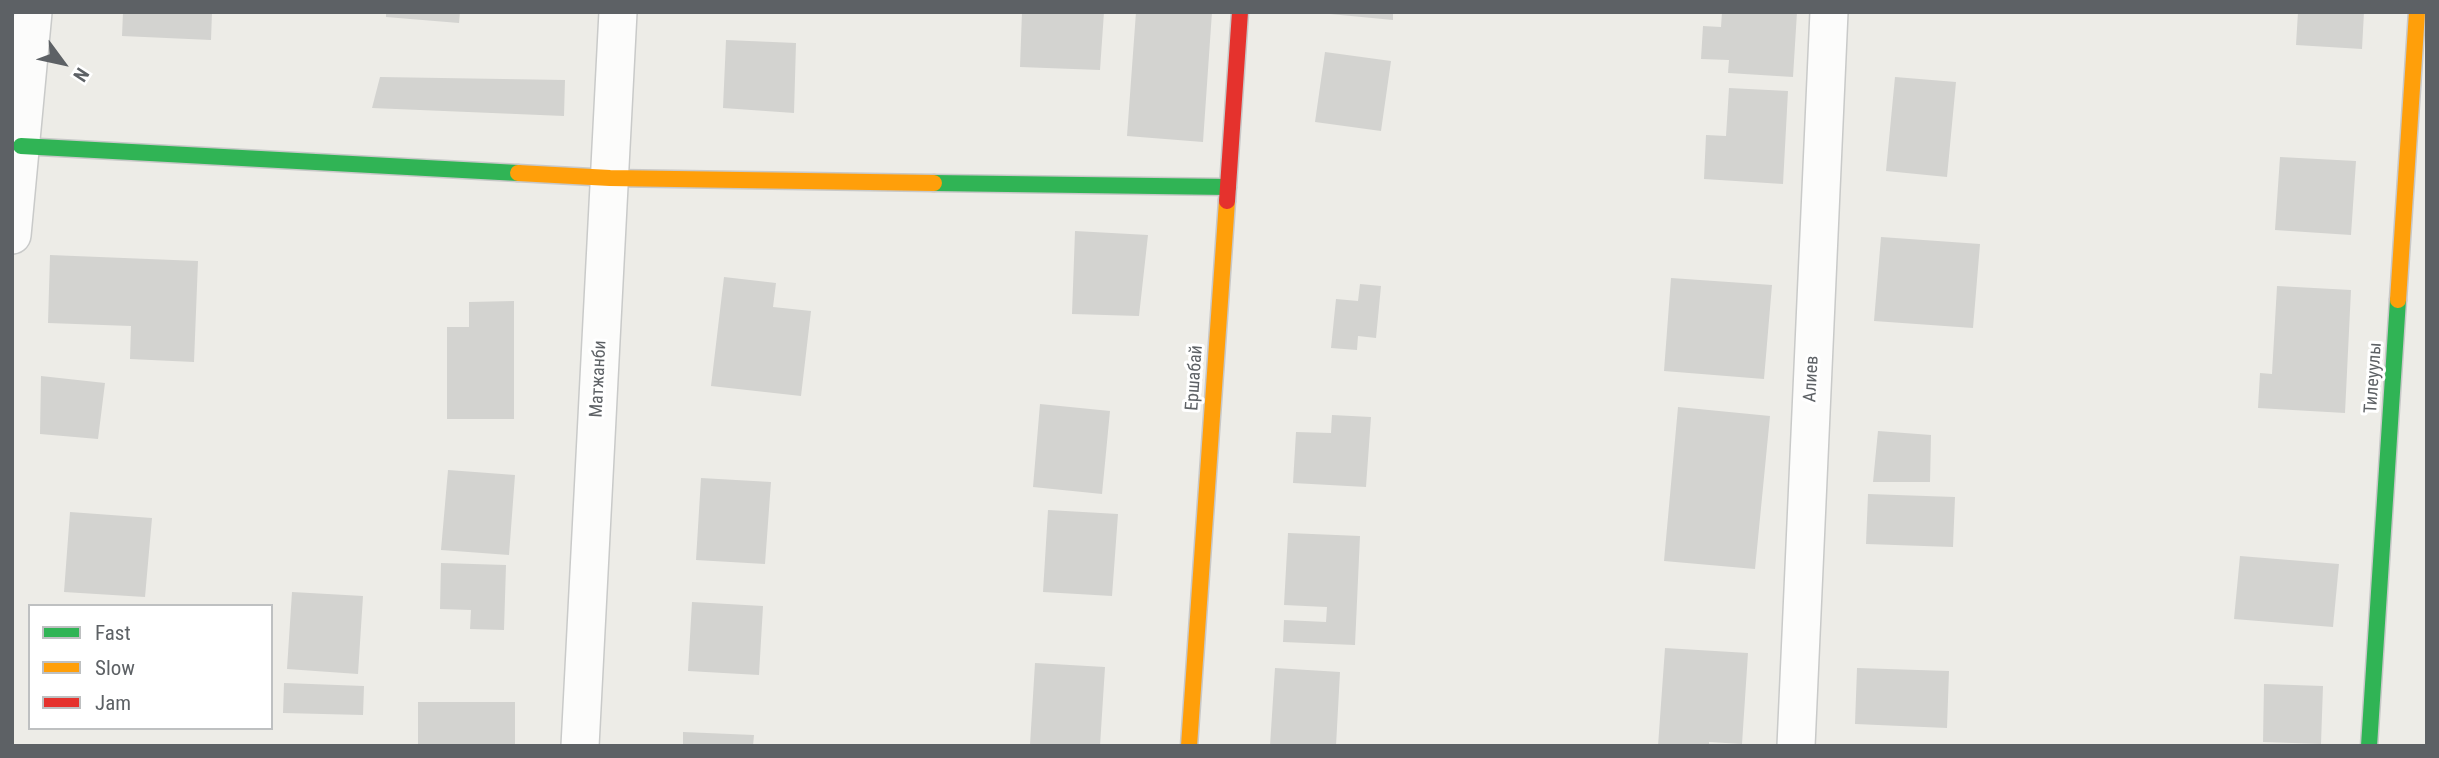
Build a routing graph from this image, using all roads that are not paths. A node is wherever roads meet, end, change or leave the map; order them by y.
1 (33, 12) edge
2 (618, 12) edge
3 (1240, 12) edge
4 (1829, 12) edge
5 (2417, 12) edge
6 (20, 146) junction
7 (610, 178) junction
8 (1228, 187) junction
9 (12, 235) edge
10 (580, 746) edge
11 (1189, 746) edge
12 (1796, 746) edge
13 (2369, 746) edge

1 - 6 street
2 - 7 street, Матжанби
3 - 8 street, Ершабай
4 - 12 street, Алиев
5 - 13 street, Тилеуулы
6 - 7 street
6 - 9 street
7 - 8 street
7 - 10 street, Матжанби
8 - 11 street, Ершабай

